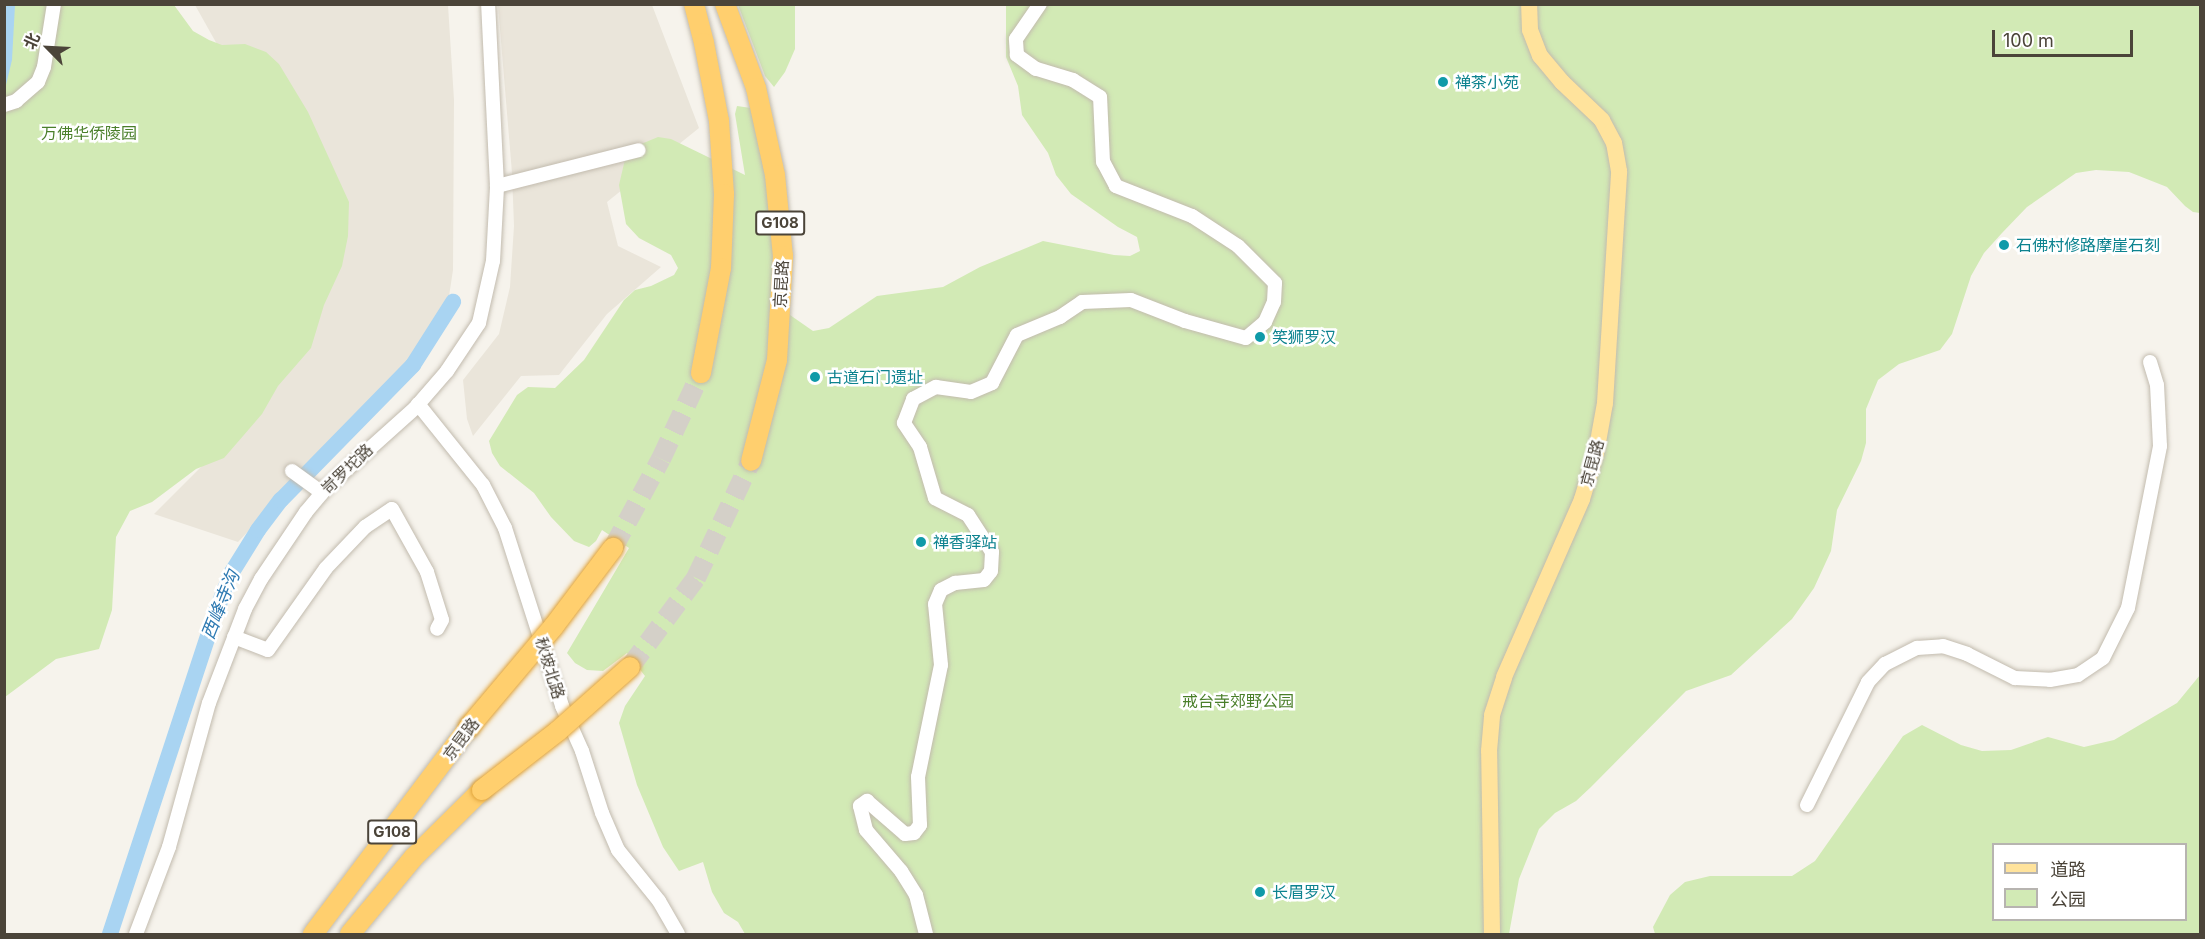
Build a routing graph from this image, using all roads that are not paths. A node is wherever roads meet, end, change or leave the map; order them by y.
1 (54, 4) edge
2 (488, 4) edge
3 (694, 4) edge
4 (725, 4) edge
5 (1040, 4) edge
6 (1529, 4) edge
7 (4, 105) edge
8 (639, 150) dead end
9 (497, 186) junction
10 (2150, 362) dead end
11 (701, 373) tunnel mouth
12 (418, 404) junction
13 (752, 461) tunnel mouth
14 (298, 476) dead end
15 (322, 493) junction
16 (613, 548) tunnel mouth
17 (437, 629) dead end
18 (234, 637) junction
19 (630, 667) tunnel mouth
20 (1807, 805) dead end
21 (136, 934) edge
22 (313, 934) edge
23 (350, 934) edge
24 (678, 934) edge
25 (926, 934) edge
26 (1492, 934) edge

1 - 7 street
2 - 9 street, 岢罗坨路
3 - 11 highway
4 - 13 highway, 京昆路 / G108
5 - 25 street
6 - 26 main road, 京昆路
8 - 9 street
9 - 12 street, 岢罗坨路
10 - 20 street
12 - 15 street, 岢罗坨路
12 - 24 street, 秋坡北路
14 - 15 street
15 - 18 street, 岢罗坨路
16 - 22 highway, 京昆路 / G108, bridge
17 - 18 street
18 - 21 street, 岢罗坨路
19 - 23 highway, G108, bridge

